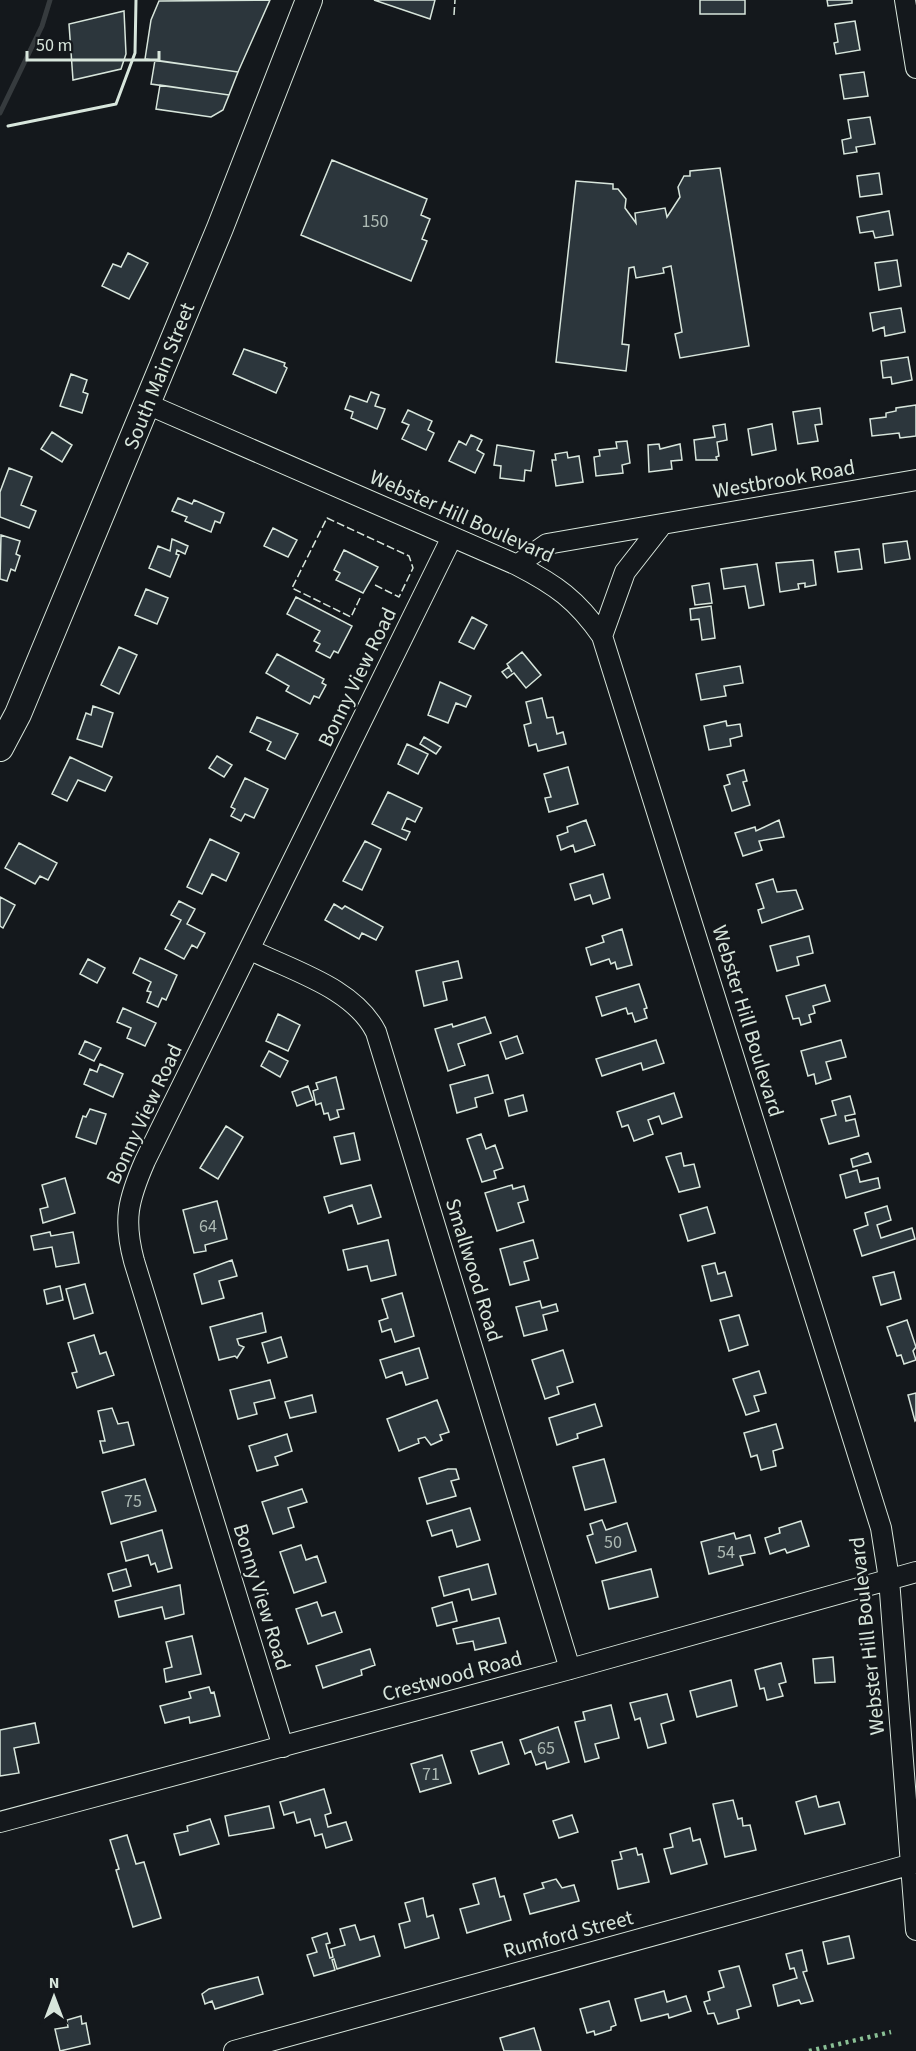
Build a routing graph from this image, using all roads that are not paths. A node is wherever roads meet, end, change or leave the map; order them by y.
1 (309, 0) edge
2 (905, 0) edge
3 (916, 68) edge
4 (147, 404) junction
5 (916, 480) edge
6 (661, 526) junction
7 (452, 537) junction
8 (517, 565) junction
9 (602, 636) junction
10 (0, 748) edge
11 (250, 950) junction
12 (916, 1572) edge
13 (890, 1579) junction
14 (570, 1670) junction
15 (283, 1747) junction
16 (0, 1822) edge
17 (914, 1864) edge
18 (916, 1930) edge
19 (234, 2051) edge

1 - 4 main road, South Main Street
2 - 3 street
4 - 7 street, Webster Hill Boulevard
4 - 10 main road, South Main Street
5 - 6 street, Westbrook Road
6 - 8 street, Westbrook Road
6 - 9 street
7 - 8 street, Webster Hill Boulevard
7 - 11 street, Bonny View Road
8 - 9 street, Webster Hill Boulevard
9 - 13 street, Webster Hill Boulevard
11 - 14 street, Smallwood Road
11 - 15 street, Bonny View Road
12 - 13 street, Crestwood Road
13 - 14 street, Crestwood Road
13 - 17 street, Webster Hill Boulevard
14 - 15 street, Crestwood Road
15 - 16 street, Crestwood Road
17 - 18 street, Webster Hill Boulevard
17 - 19 street, Rumford Street

